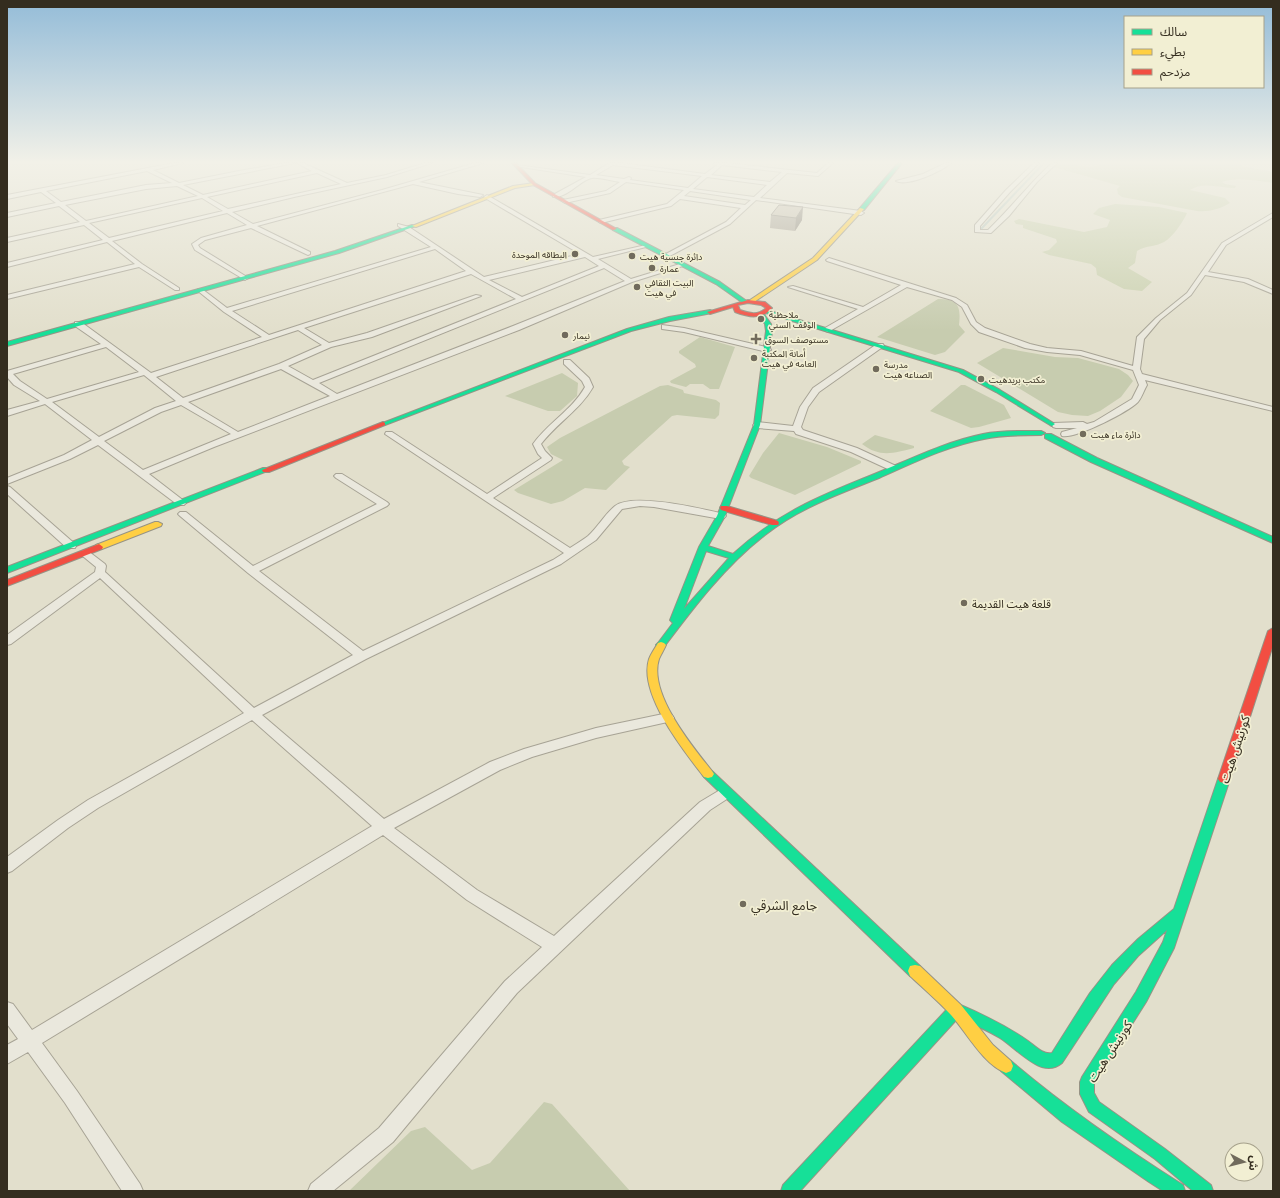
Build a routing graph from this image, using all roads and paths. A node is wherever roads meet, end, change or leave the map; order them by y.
1 (82, 219) edge
2 (100, 219) edge
3 (201, 219) edge
4 (242, 219) edge
5 (275, 219) edge
6 (425, 219) edge
7 (523, 219) edge
8 (597, 219) edge
9 (609, 219) edge
10 (732, 219) edge
11 (861, 219) edge
12 (983, 219) edge
13 (1003, 219) edge
14 (1266, 219) edge
15 (601, 221) junction
16 (86, 222) junction
17 (252, 225) junction
18 (404, 227) junction
19 (7, 240) edge
20 (109, 241) junction
21 (644, 246) junction
22 (436, 247) junction
23 (308, 253) junction
24 (666, 256) junction
25 (589, 257) junction
26 (828, 260) dead end
27 (7, 265) edge
28 (140, 265) junction
29 (683, 265) junction
30 (604, 266) junction
31 (472, 271) junction
32 (1203, 273) junction
33 (236, 274) junction
34 (245, 278) junction
35 (483, 278) junction
36 (803, 278) dead end
37 (630, 281) junction
38 (907, 284) junction
39 (788, 289) joint
40 (177, 290) junction
41 (200, 290) junction
42 (1273, 292) edge
43 (478, 296) dead end
44 (7, 297) edge
45 (522, 299) junction
46 (748, 301) junction
47 (736, 306) junction
48 (767, 308) junction
49 (864, 309) junction
50 (226, 311) junction
51 (745, 314) junction
52 (78, 324) junction
53 (665, 327) junction
54 (299, 328) junction
55 (828, 330) junction
56 (7, 334) edge
57 (269, 338) junction
58 (7, 344) edge
59 (106, 345) junction
60 (328, 345) junction
61 (880, 346) junction
62 (768, 350) junction
63 (567, 362) junction
64 (282, 366) junction
65 (7, 373) edge
66 (1138, 373) junction
67 (148, 374) junction
68 (313, 383) junction
69 (337, 397) junction
70 (1008, 397) junction
71 (47, 402) junction
72 (182, 402) junction
73 (462, 404) dead end
74 (1273, 409) edge
75 (7, 414) edge
76 (1097, 424) junction
77 (756, 425) junction
78 (1054, 425) junction
79 (798, 429) junction
80 (1042, 432) junction
81 (389, 434) dead end
82 (1065, 434) junction
83 (238, 435) junction
84 (99, 441) junction
85 (1094, 460) junction
86 (893, 468) junction
87 (141, 474) junction
88 (339, 476) dead end
89 (7, 481) edge
90 (7, 489) edge
91 (487, 498) junction
92 (722, 512) junction
93 (180, 513) junction
94 (775, 523) junction
95 (1273, 540) edge
96 (71, 546) junction
97 (704, 547) junction
98 (84, 553) junction
99 (571, 553) junction
100 (734, 557) junction
101 (7, 570) edge
102 (252, 571) junction
103 (100, 573) junction
104 (7, 583) edge
105 (1273, 631) edge
106 (669, 634) junction
107 (7, 641) edge
108 (362, 656) junction
109 (253, 714) junction
110 (668, 718) junction
111 (725, 793) junction
112 (383, 827) junction
113 (7, 866) edge
114 (1180, 912) junction
115 (555, 946) junction
116 (7, 1010) edge
117 (956, 1010) junction
118 (30, 1041) junction
119 (7, 1054) edge
120 (797, 1188) edge
121 (133, 1191) edge
122 (318, 1191) edge
123 (1177, 1191) edge
124 (1205, 1191) edge

1 - 16 street
2 - 16 street
3 - 20 street
4 - 17 street
5 - 17 street
6 - 18 street
7 - 25 street
8 - 15 street
9 - 15 street
10 - 24 street
11 - 46 street
12 - 13 street
14 - 32 street
15 - 21 street
16 - 19 street
16 - 20 street
17 - 23 street
17 - 33 street
18 - 22 street
18 - 23 street
18 - 34 street
20 - 27 street
20 - 28 street
21 - 24 street
21 - 25 street
22 - 31 street
22 - 50 street
23 - 33 street
24 - 29 street
25 - 30 street
25 - 35 street
26 - 38 street
28 - 40 street
28 - 44 street
29 - 37 street
29 - 46 street
30 - 37 street
30 - 45 street
31 - 35 street
31 - 54 street
32 - 42 street
32 - 66 street
33 - 34 street
33 - 40 street
34 - 41 street
35 - 45 street
36 - 39 street
37 - 69 street
38 - 49 street
38 - 66 street
39 - 49 street
40 - 56 street
41 - 50 street
41 - 52 street
43 - 60 street
45 - 68 street
46 - 47 street
46 - 48 street
47 - 51 street
47 - 93 street
48 - 51 street
48 - 55 street
48 - 62 street
49 - 55 street
50 - 57 street
51 - 53 street
52 - 58 street
52 - 59 street
53 - 62 street
53 - 63 street
54 - 57 street
54 - 60 street
55 - 61 street
57 - 67 street
59 - 65 street
59 - 67 street
60 - 64 street
61 - 70 street
61 - 79 street
62 - 77 street
63 - 73 street
63 - 91 street
64 - 68 street
64 - 72 street
65 - 71 street
66 - 74 street
66 - 76 street
67 - 71 street
67 - 72 street
68 - 69 street
69 - 83 street
70 - 78 street
70 - 80 street
71 - 75 street
71 - 84 street
72 - 83 street
72 - 84 street
76 - 78 street
76 - 82 street
77 - 79 street
77 - 92 street
78 - 80 street
78 - 82 street
79 - 86 street
80 - 82 street
80 - 85 street
80 - 86 street
81 - 91 street
82 - 85 street
83 - 87 street
84 - 87 street
84 - 89 street
85 - 95 street
86 - 94 street
87 - 93 street
88 - 102 street
90 - 96 street
91 - 99 street
92 - 94 street
92 - 97 street
92 - 99 street
93 - 96 street
93 - 98 street
93 - 102 street
94 - 100 street
96 - 101 street
97 - 100 street
97 - 106 street
98 - 103 street
98 - 104 street
99 - 108 street
100 - 106 street
102 - 108 street
103 - 107 street
103 - 109 street
105 - 114 street, كورنيش هيت
106 - 110 street
108 - 109 street
109 - 112 street
109 - 113 street
110 - 111 street
110 - 112 street
111 - 115 street
111 - 117 street
112 - 115 street
112 - 118 street
114 - 117 street
114 - 124 street, كورنيش هيت
115 - 122 street
116 - 118 street
117 - 120 street
117 - 123 street
118 - 119 street
118 - 121 street

